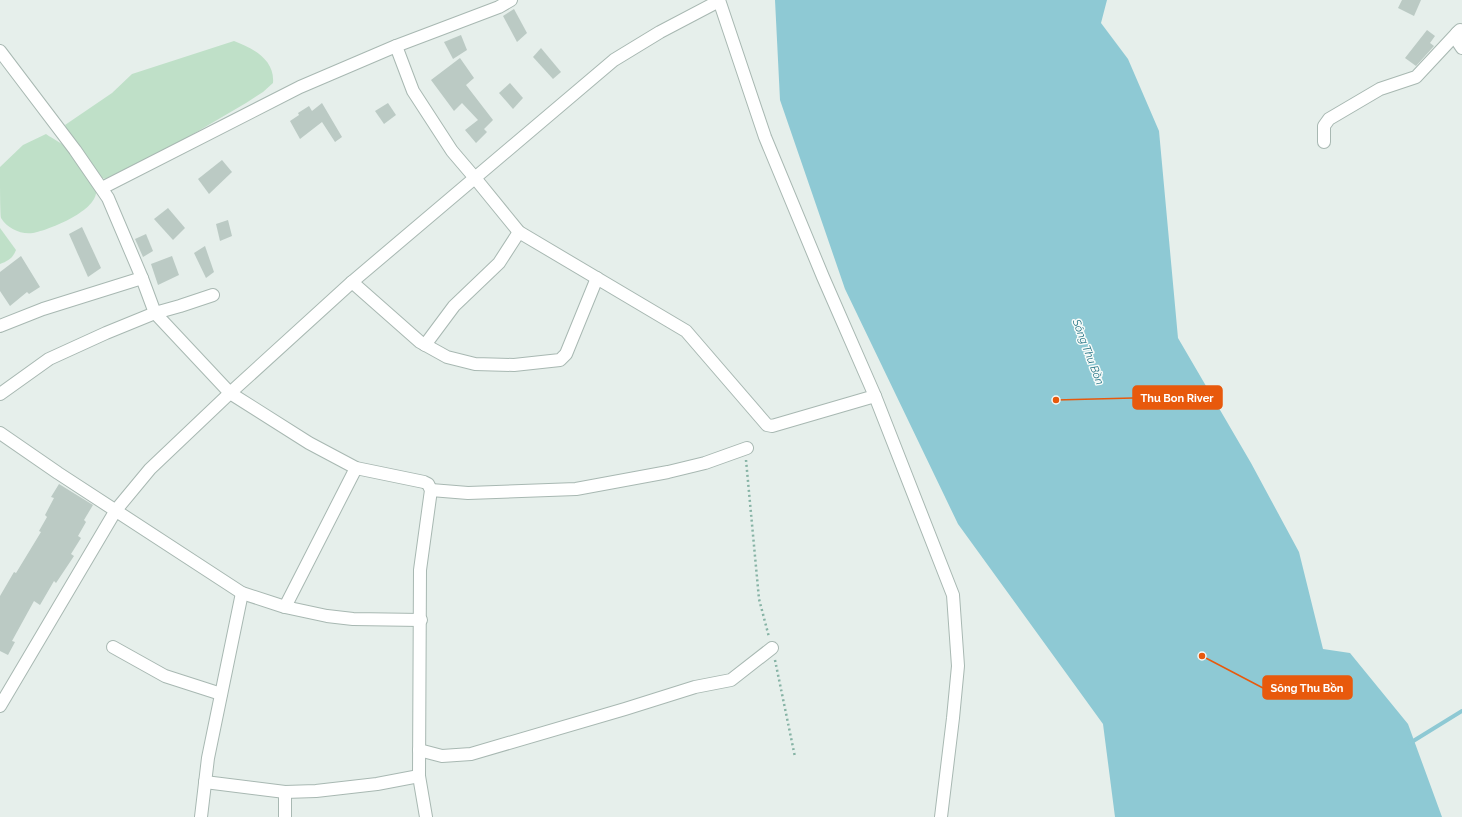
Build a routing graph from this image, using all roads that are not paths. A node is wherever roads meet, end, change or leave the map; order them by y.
1 (511, 0) edge
2 (719, 0) edge
3 (1459, 30) edge
4 (396, 46) junction
5 (1462, 48) edge
6 (0, 51) edge
7 (1324, 142) dead end
8 (475, 178) junction
9 (102, 188) junction
10 (519, 232) junction
11 (142, 278) junction
12 (597, 278) junction
13 (352, 282) junction
14 (213, 295) dead end
15 (155, 313) junction
16 (0, 326) edge
17 (425, 345) junction
18 (230, 393) junction
19 (0, 394) edge
20 (875, 396) junction
21 (0, 433) edge
22 (747, 448) road end
23 (356, 468) junction
24 (431, 490) junction
25 (116, 510) junction
26 (242, 593) junction
27 (285, 607) junction
28 (421, 620) junction
29 (113, 647) dead end
30 (772, 648) road end
31 (221, 694) junction
32 (0, 706) edge
33 (419, 750) junction
34 (419, 776) junction
35 (205, 782) junction
36 (285, 792) junction
37 (201, 817) edge
38 (284, 817) edge
39 (426, 817) edge
40 (941, 817) edge

1 - 4 street
2 - 8 street
2 - 20 street
3 - 5 street
3 - 7 street
4 - 8 street
4 - 9 street
6 - 9 street
8 - 10 street
8 - 13 street
9 - 11 street
10 - 12 street
10 - 17 street
11 - 15 street
11 - 16 street
12 - 17 street
12 - 20 street
13 - 17 street
13 - 18 street
14 - 15 street
15 - 18 street
15 - 19 street
18 - 23 street
18 - 25 street
20 - 40 street
21 - 25 street
22 - 24 street
23 - 24 street
23 - 27 street
24 - 28 street
25 - 26 street
25 - 32 street
26 - 27 street
26 - 31 street
27 - 28 street
28 - 33 street
29 - 31 street
30 - 33 street
31 - 35 street
33 - 34 street
34 - 36 street
34 - 39 street
35 - 36 street
35 - 37 street
36 - 38 street

